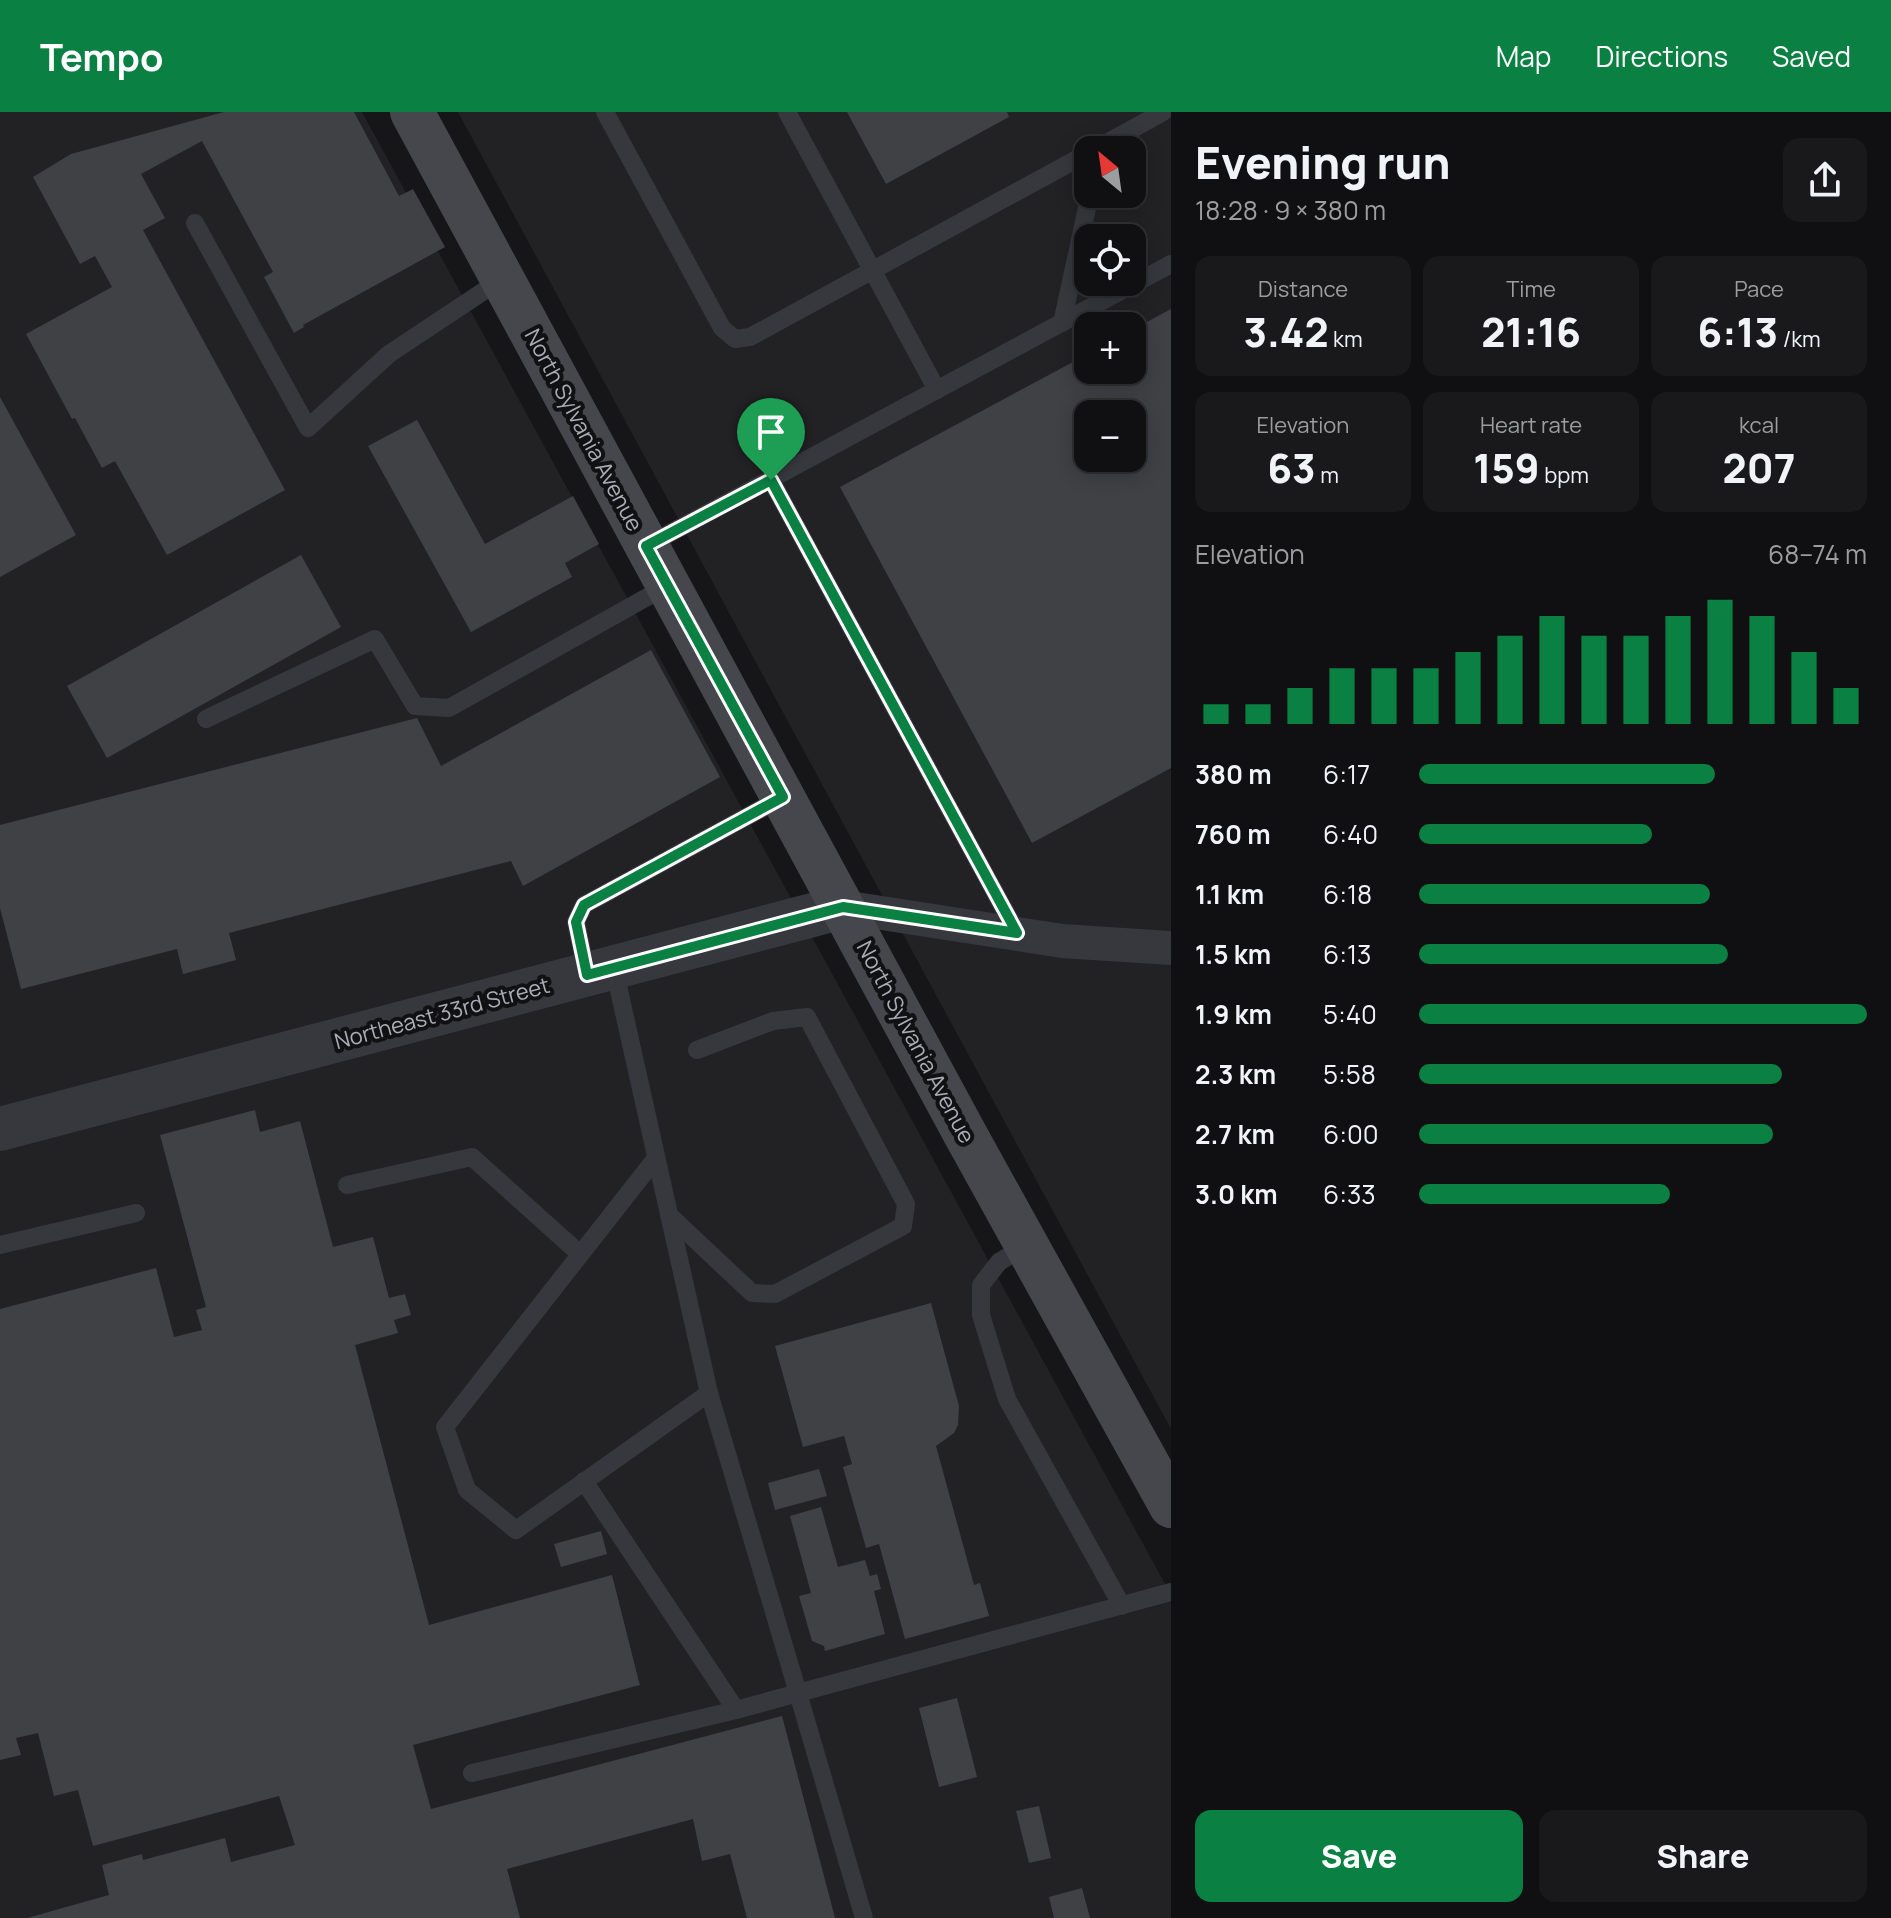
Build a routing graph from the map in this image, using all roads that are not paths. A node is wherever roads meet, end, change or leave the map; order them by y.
1 (412, 112) edge
2 (605, 112) edge
3 (787, 112) edge
4 (1163, 112) edge
5 (1120, 136) edge
6 (1074, 161) edge
7 (1087, 208) edge
8 (195, 223) dead end
9 (1171, 264) edge
10 (873, 271) junction
11 (502, 279) junction
12 (1062, 323) junction
13 (937, 390) junction
14 (771, 480) junction
15 (646, 546) junction
16 (667, 586) junction
17 (206, 719) dead end
18 (783, 797) junction
19 (843, 907) junction
20 (1171, 927) edge
21 (1017, 933) junction
22 (1136, 946) junction
23 (1171, 948) edge
24 (600, 971) junction
25 (697, 1050) dead end
26 (0, 1129) edge
27 (656, 1158) junction
28 (347, 1185) dead end
29 (136, 1213) dead end
30 (669, 1215) junction
31 (0, 1245) edge
32 (1027, 1245) junction
33 (580, 1254) junction
34 (709, 1393) junction
35 (584, 1481) junction
36 (1171, 1506) edge
37 (1171, 1592) edge
38 (1122, 1606) junction
39 (798, 1693) junction
40 (736, 1710) junction
41 (472, 1773) dead end
42 (864, 1918) edge

1 - 11 main road, North Sylvania Avenue
2 - 10 lane
3 - 10 lane
4 - 5 lane
6 - 10 lane
7 - 12 lane
8 - 11 lane
9 - 12 lane
10 - 13 lane
11 - 15 main road, North Sylvania Avenue
12 - 13 lane
13 - 14 lane
14 - 15 lane
14 - 21 lane
15 - 16 main road, North Sylvania Avenue
16 - 17 lane
16 - 18 main road, North Sylvania Avenue
18 - 19 main road, North Sylvania Avenue
18 - 24 lane
19 - 21 street, Northeast 33rd Street
19 - 24 street, Northeast 33rd Street
19 - 32 main road, North Sylvania Avenue
20 - 22 lane
21 - 22 street, Northeast 33rd Street
22 - 23 street, Northeast 33rd Street
24 - 26 street, Northeast 33rd Street
24 - 27 lane
25 - 30 lane
27 - 30 lane
27 - 33 lane
28 - 33 lane
29 - 31 lane
30 - 34 lane
32 - 36 main road, North Sylvania Avenue
32 - 38 lane
33 - 35 lane
34 - 35 lane
34 - 39 lane
35 - 40 lane
37 - 38 lane
38 - 39 lane
39 - 40 lane
39 - 42 lane
40 - 41 lane

